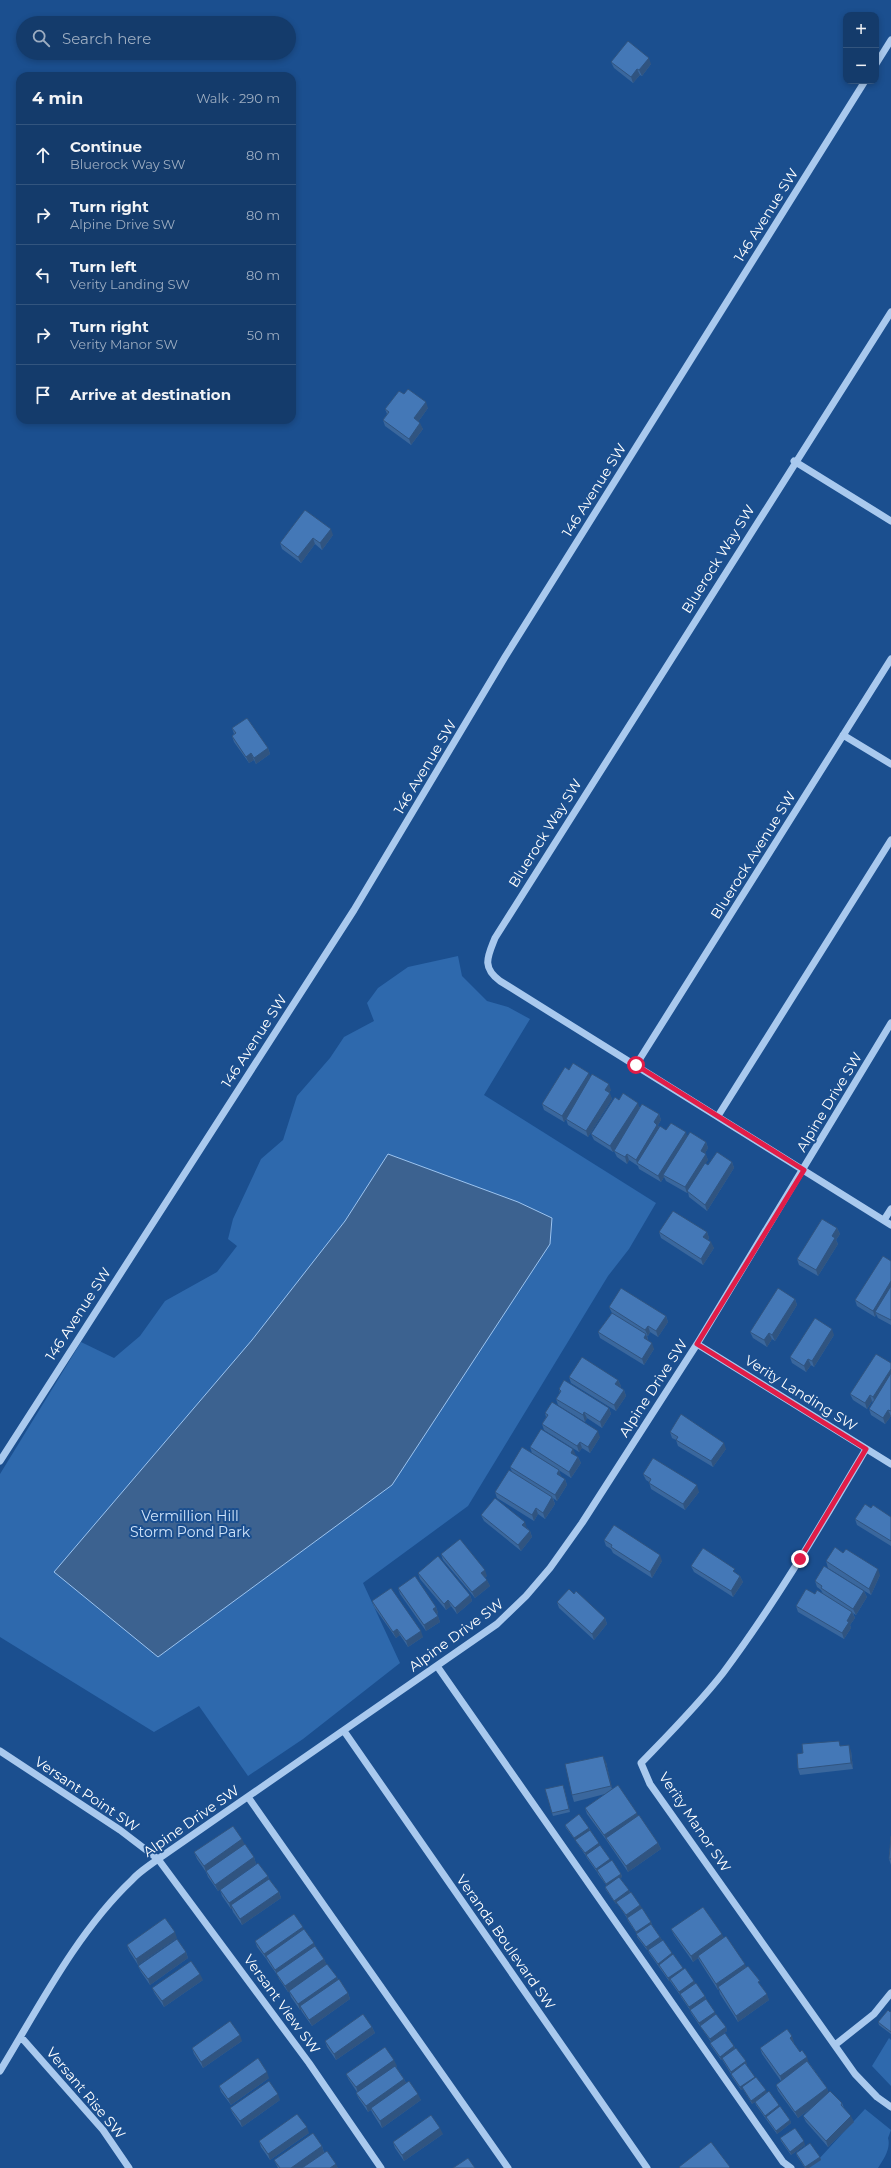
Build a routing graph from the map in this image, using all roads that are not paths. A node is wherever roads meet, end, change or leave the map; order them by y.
1 (891, 40) edge
2 (879, 59) edge
3 (863, 84) edge
4 (891, 312) edge
5 (794, 461) junction
6 (891, 522) edge
7 (891, 659) edge
8 (843, 735) junction
9 (891, 764) edge
10 (891, 840) edge
11 (891, 1023) edge
12 (636, 1065) junction
13 (718, 1116) junction
14 (804, 1170) junction
15 (891, 1209) edge
16 (884, 1220) junction
17 (891, 1225) edge
18 (697, 1344) junction
19 (866, 1449) junction
20 (0, 1461) edge
21 (891, 1464) edge
22 (436, 1666) junction
23 (344, 1731) junction
24 (0, 1752) edge
25 (248, 1797) junction
26 (158, 1859) junction
27 (891, 1993) edge
28 (21, 2037) junction
29 (835, 2045) junction
30 (0, 2071) edge
31 (891, 2107) edge
32 (129, 2168) edge
33 (381, 2168) edge
34 (508, 2168) edge
35 (646, 2168) edge
36 (791, 2168) edge

1 - 2 street
3 - 20 street, 146 Avenue SW
4 - 5 street, Bluerock Way SW
5 - 6 street
5 - 12 street, Bluerock Way SW
7 - 8 street, Bluerock Avenue SW
8 - 9 street
8 - 12 street, Bluerock Avenue SW
10 - 13 street
11 - 14 street, Alpine Drive SW
12 - 13 street, Bluerock Way SW
13 - 14 street, Bluerock Way SW
14 - 16 street, Bluerock Way SW
14 - 18 street, Alpine Drive SW
15 - 16 street
16 - 17 street, Bluerock Way SW
18 - 19 street, Verity Landing SW
18 - 22 street, Alpine Drive SW
19 - 21 street, Verity Landing SW
19 - 29 street, Verity Manor SW
22 - 23 street, Alpine Drive SW
22 - 36 street
23 - 25 street, Alpine Drive SW
23 - 35 street, Veranda Boulevard SW
24 - 26 street, Versant Point SW
25 - 26 street, Alpine Drive SW
25 - 34 street
26 - 28 street, Alpine Drive SW
26 - 33 street, Versant View SW
27 - 29 street
28 - 30 street, Alpine Drive SW
28 - 32 street, Versant Rise SW
29 - 31 street, Verity Manor SW

